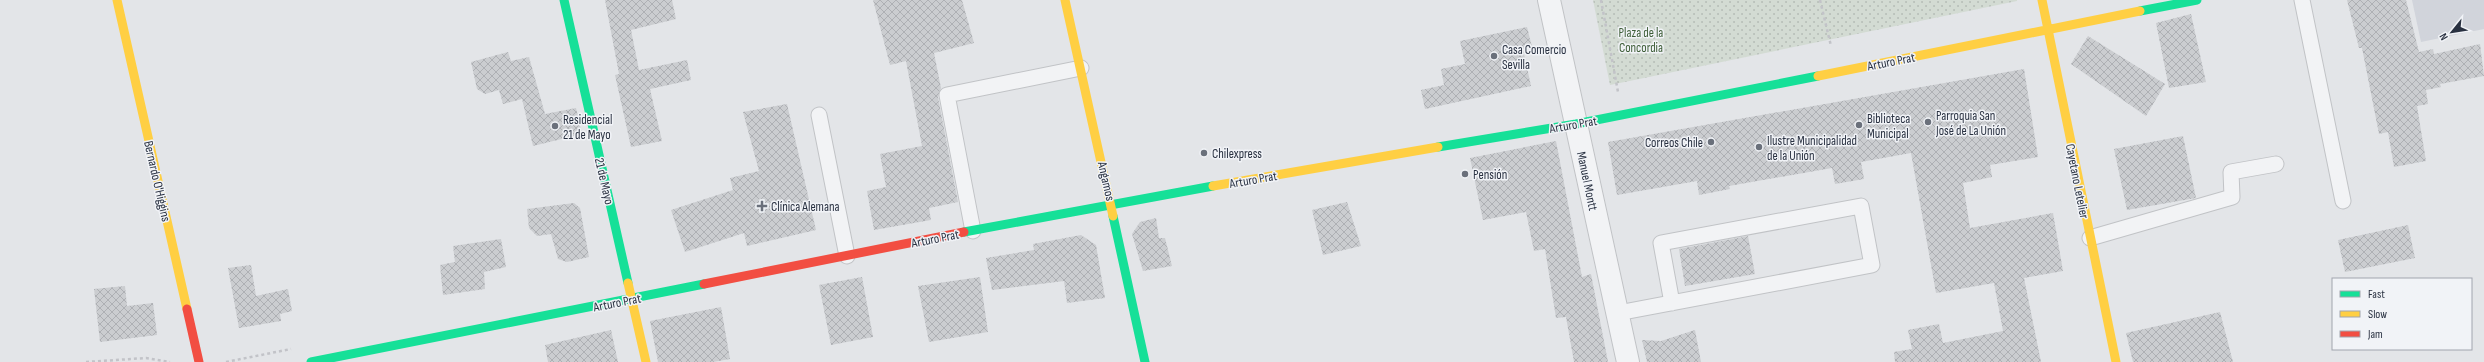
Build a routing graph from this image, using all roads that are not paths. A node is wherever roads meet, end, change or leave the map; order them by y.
1 (117, 0) edge
2 (564, 0) edge
3 (1065, 0) edge
4 (1549, 0) edge
5 (2042, 0) edge
6 (2197, 0) edge
7 (2302, 0) edge
8 (2048, 30) junction
9 (1081, 68) junction
10 (819, 115) dead end
11 (1576, 124) junction
12 (2276, 164) dead end
13 (2343, 202) dead end
14 (1112, 203) junction
15 (973, 231) junction
16 (2090, 238) junction
17 (847, 256) junction
18 (632, 299) junction
19 (1672, 303) junction
20 (1618, 313) junction
21 (199, 362) edge
22 (311, 362) edge
23 (646, 362) edge
24 (1145, 362) edge
25 (1628, 362) edge
26 (2116, 362) edge

1 - 21 main road, Bernardo O'Higgins
2 - 18 main road, 21 de Mayo
3 - 9 main road, Angamos
4 - 11 street, Manuel Montt
5 - 8 main road, Cayetano Letelier
6 - 8 main road, Arturo Prat
7 - 13 lane
8 - 11 main road, Arturo Prat
8 - 16 main road, Cayetano Letelier
9 - 14 main road, Angamos
9 - 15 lane
10 - 17 lane
11 - 14 main road, Arturo Prat
11 - 20 street, Manuel Montt
12 - 16 lane
14 - 15 main road, Arturo Prat
14 - 24 main road, Angamos
15 - 17 main road, Arturo Prat
16 - 26 main road, Cayetano Letelier
17 - 18 main road, Arturo Prat
18 - 22 main road, Arturo Prat
18 - 23 main road, 21 de Mayo
19 - 19 lane
19 - 20 lane
20 - 25 street, Manuel Montt

